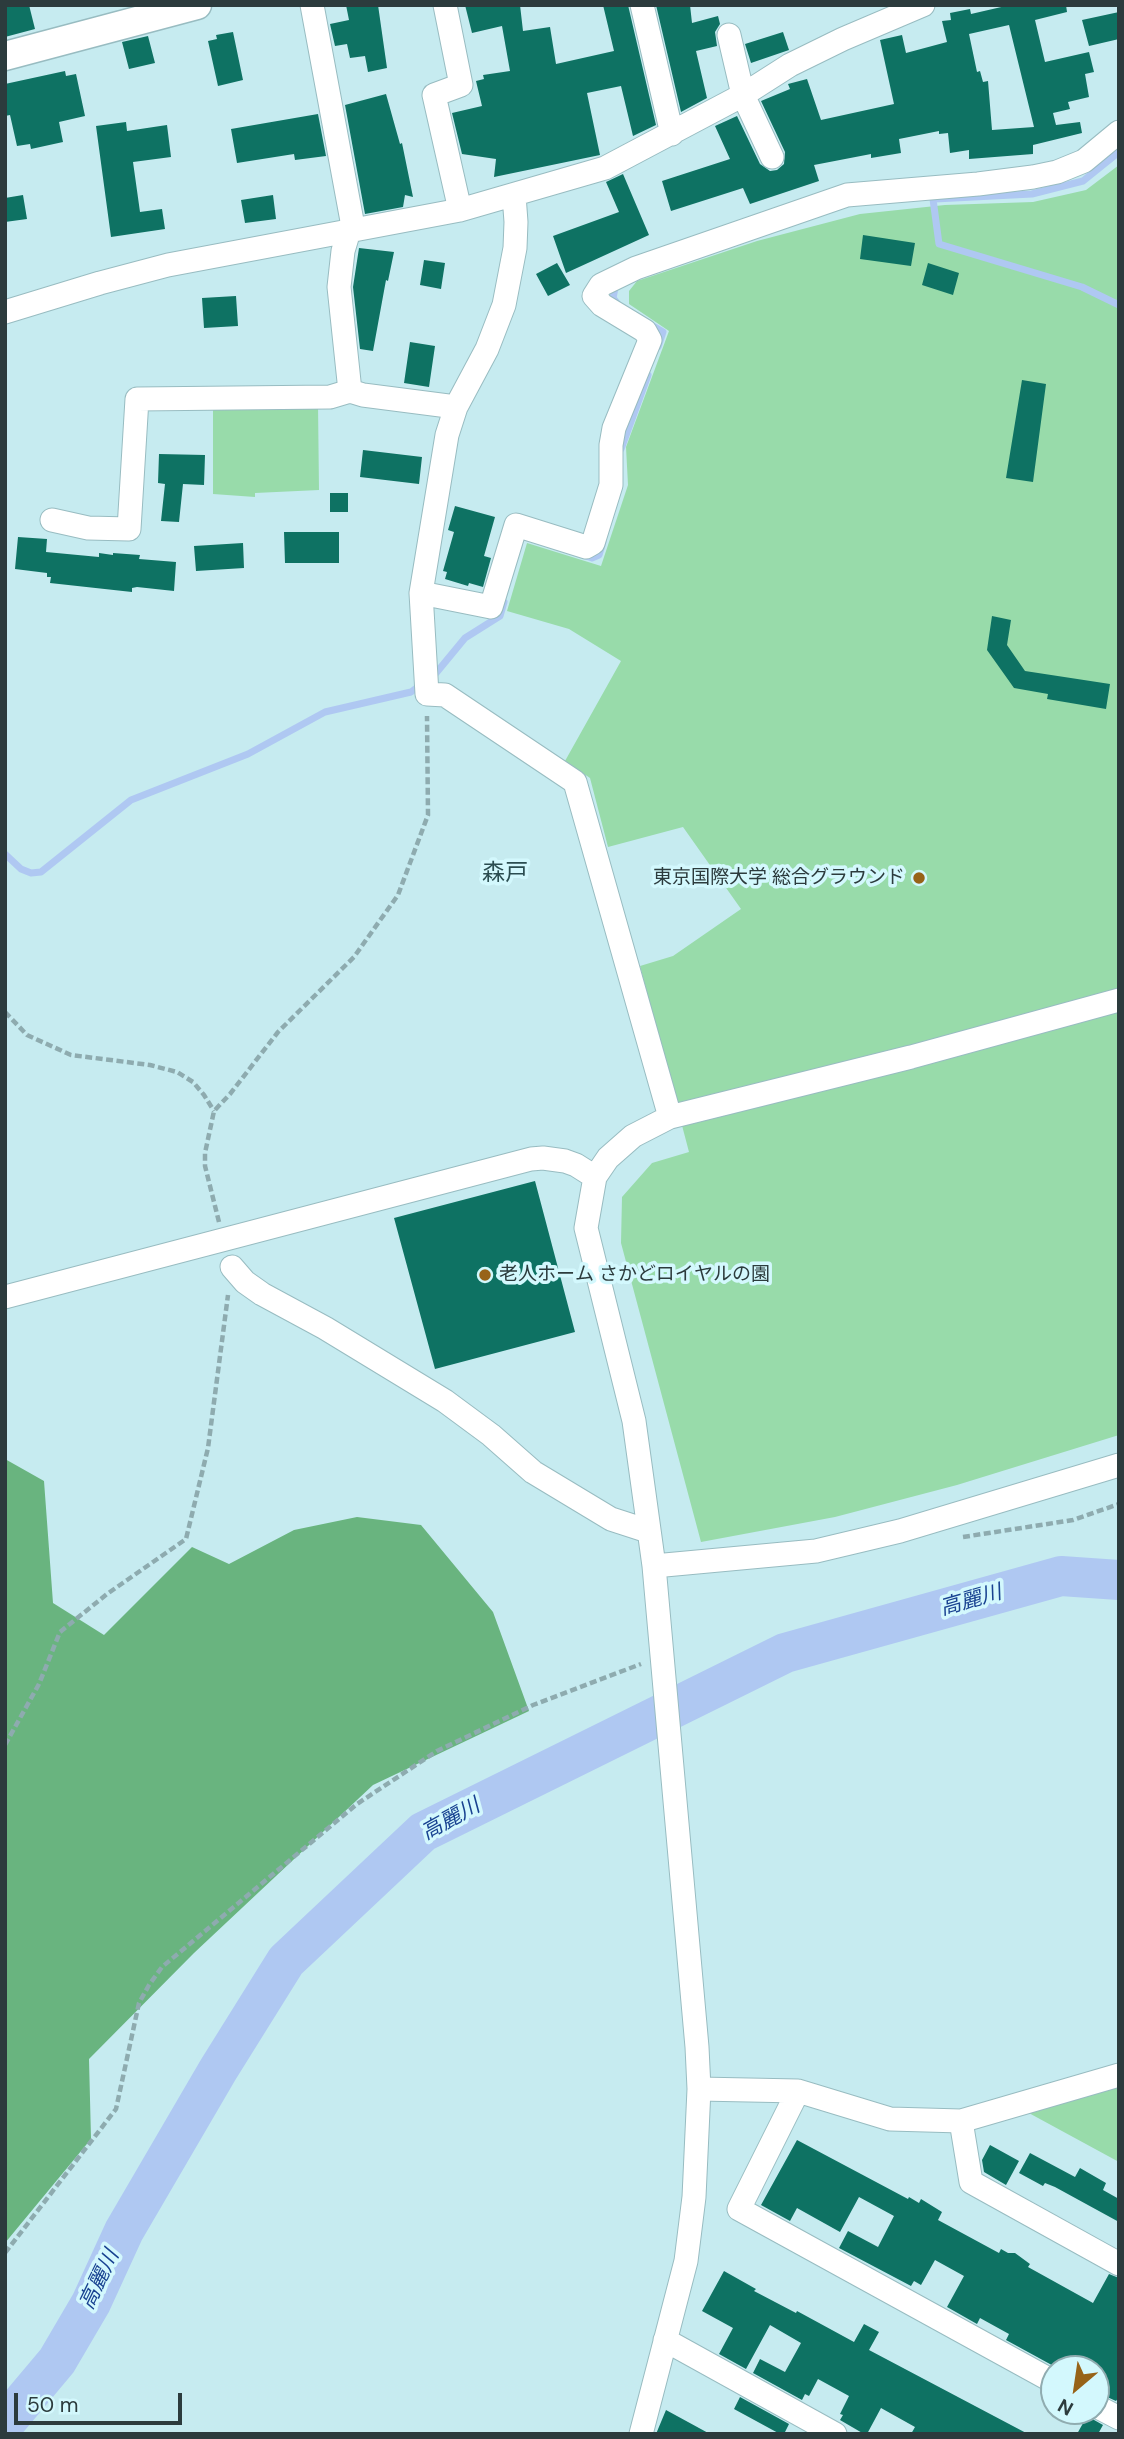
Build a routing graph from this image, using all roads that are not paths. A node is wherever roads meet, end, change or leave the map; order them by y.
1 (197, 5) edge
2 (312, 5) edge
3 (445, 5) edge
4 (642, 5) edge
5 (923, 5) edge
6 (133, 13) edge
7 (729, 35) dead end
8 (5, 56) edge
9 (743, 96) junction
10 (1119, 132) edge
11 (672, 134) junction
12 (772, 157) dead end
13 (514, 195) junction
14 (460, 210) junction
15 (348, 231) junction
16 (5, 312) edge
17 (350, 391) junction
18 (456, 407) junction
19 (52, 520) dead end
20 (421, 593) junction
21 (1119, 1000) edge
22 (670, 1117) junction
23 (595, 1177) junction
24 (232, 1267) road end
25 (5, 1297) edge
26 (1119, 1465) edge
27 (648, 1531) junction
28 (654, 1566) junction
29 (1119, 2075) edge
30 (699, 2089) junction
31 (797, 2091) junction
32 (961, 2121) junction
33 (1119, 2264) edge
34 (665, 2340) junction
35 (1040, 2374) edge
36 (641, 2434) edge
37 (835, 2434) edge

1 - 6 main road
2 - 15 street
3 - 14 street
4 - 11 street
5 - 9 street
6 - 8 main road
7 - 9 street
9 - 11 street
9 - 12 street
10 - 20 street
11 - 13 street
13 - 14 street
13 - 18 street
14 - 15 street
15 - 16 street
15 - 17 street
17 - 18 street
17 - 19 street
18 - 20 street
20 - 22 street
21 - 22 street
22 - 23 street
23 - 25 street
23 - 27 street
24 - 27 street
26 - 28 street
27 - 28 street
28 - 30 street
29 - 32 street
30 - 31 street
30 - 34 street
31 - 32 street
31 - 35 street
32 - 33 street
34 - 36 street
34 - 37 street

